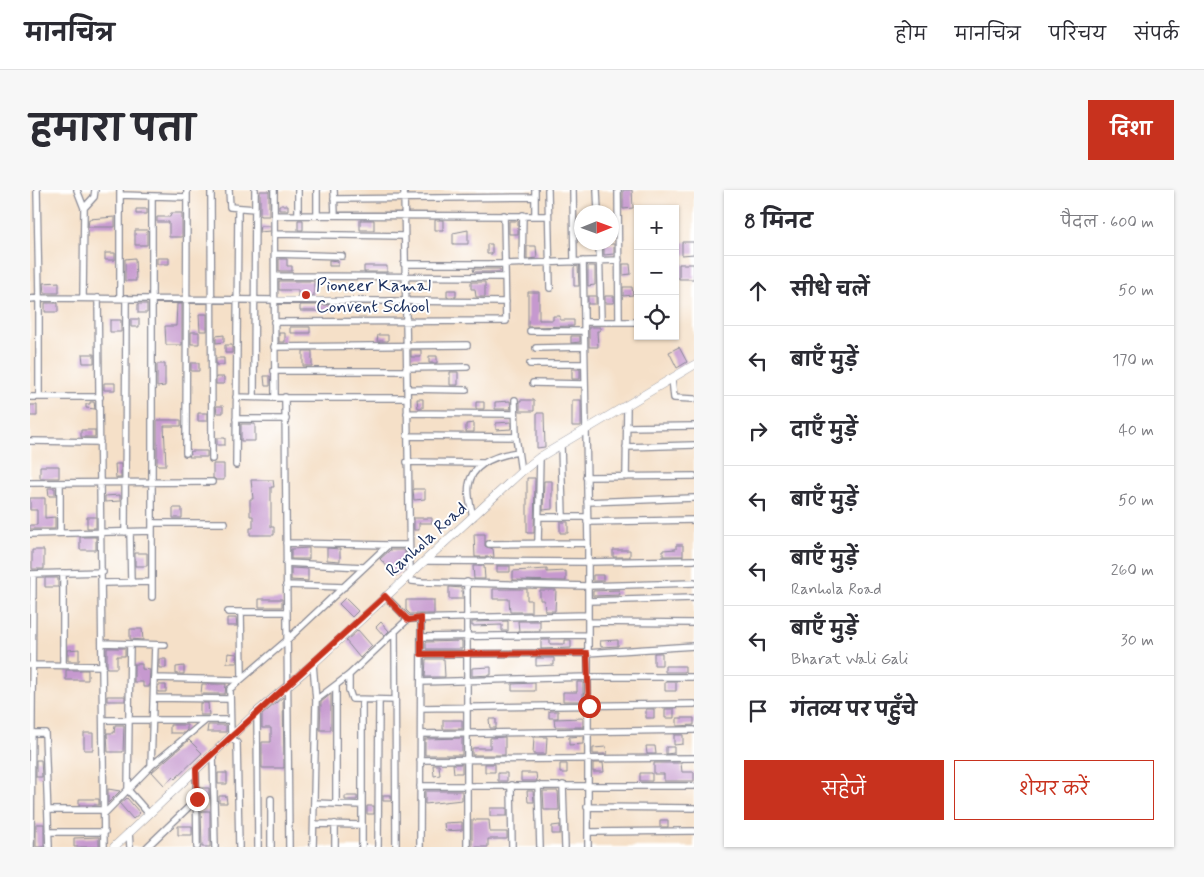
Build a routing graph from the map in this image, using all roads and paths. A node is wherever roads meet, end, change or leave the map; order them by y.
1 (37, 190) edge
2 (77, 190) edge
3 (95, 190) edge
4 (212, 190) edge
5 (229, 190) edge
6 (254, 190) edge
7 (274, 190) edge
8 (298, 190) edge
9 (317, 190) edge
10 (334, 190) edge
11 (404, 190) edge
12 (548, 190) edge
13 (573, 190) edge
14 (596, 190) edge
15 (618, 190) edge
16 (120, 193) edge
17 (144, 193) edge
18 (166, 193) edge
19 (187, 193) edge
20 (535, 193) edge
21 (152, 196) junction
22 (334, 199) junction
23 (404, 199) junction
24 (597, 205) edge
25 (84, 208) junction
26 (238, 209) junction
27 (254, 209) junction
28 (274, 215) junction
29 (298, 215) junction
30 (317, 215) junction
31 (334, 215) junction
32 (504, 215) junction
33 (404, 216) junction
34 (523, 216) junction
35 (535, 216) junction
36 (548, 216) junction
37 (274, 234) junction
38 (404, 236) junction
39 (599, 250) edge
40 (275, 254) junction
41 (342, 256) dead end
42 (618, 260) junction
43 (600, 261) junction
44 (574, 262) junction
45 (584, 262) junction
46 (549, 263) junction
47 (404, 264) junction
48 (505, 264) junction
49 (522, 264) junction
50 (275, 276) junction
51 (505, 277) junction
52 (404, 278) junction
53 (550, 288) dead end
54 (39, 298) junction
55 (83, 298) junction
56 (98, 298) junction
57 (123, 298) junction
58 (152, 298) junction
59 (186, 298) junction
60 (212, 298) junction
61 (30, 299) edge
62 (237, 299) junction
63 (254, 300) junction
64 (275, 300) junction
65 (406, 301) junction
66 (506, 302) junction
67 (406, 321) junction
68 (274, 322) junction
69 (584, 322) junction
70 (601, 322) junction
71 (619, 322) junction
72 (634, 322) edge
73 (530, 331) dead end
74 (584, 331) junction
75 (467, 345) dead end
76 (406, 346) junction
77 (274, 347) junction
78 (584, 347) junction
79 (536, 348) dead end
80 (530, 364) dead end
81 (584, 364) junction
82 (694, 365) edge
83 (467, 367) dead end
84 (406, 370) junction
85 (274, 371) junction
86 (672, 378) junction
87 (533, 383) dead end
88 (584, 384) junction
89 (407, 389) junction
90 (466, 390) dead end
91 (30, 397) edge
92 (39, 397) junction
93 (100, 397) junction
94 (236, 397) junction
95 (254, 397) junction
96 (286, 397) junction
97 (275, 398) junction
98 (407, 398) junction
99 (694, 399) edge
100 (515, 400) dead end
101 (627, 406) junction
102 (407, 413) junction
103 (515, 414) junction
104 (236, 419) junction
105 (286, 419) junction
106 (694, 426) edge
107 (626, 427) junction
108 (585, 431) junction
109 (407, 436) junction
110 (516, 437) junction
111 (30, 441) edge
112 (100, 442) junction
113 (561, 445) junction
114 (694, 446) edge
115 (626, 447) junction
116 (518, 452) junction
117 (186, 453) dead end
118 (540, 457) junction
119 (212, 459) dead end
120 (407, 462) junction
121 (484, 463) junction
122 (236, 465) dead end
123 (521, 472) junction
124 (694, 476) edge
125 (586, 477) junction
126 (626, 477) junction
127 (124, 482) junction
128 (152, 482) junction
129 (212, 482) dead end
130 (30, 483) edge
131 (60, 483) junction
132 (101, 483) junction
133 (694, 498) edge
134 (587, 502) junction
135 (472, 517) junction
136 (539, 517) junction
137 (563, 517) junction
138 (587, 519) junction
139 (694, 520) edge
140 (152, 523) junction
141 (225, 523) dead end
142 (152, 531) junction
143 (127, 532) junction
144 (60, 533) junction
145 (102, 533) junction
146 (30, 534) edge
147 (286, 543) junction
148 (588, 543) junction
149 (489, 544) dead end
150 (538, 544) junction
151 (388, 545) junction
152 (409, 545) junction
153 (694, 560) edge
154 (423, 561) junction
155 (588, 562) junction
156 (286, 563) junction
157 (364, 567) junction
158 (103, 572) junction
159 (63, 573) junction
160 (32, 574) edge
161 (409, 575) junction
162 (152, 582) junction
163 (467, 582) junction
164 (103, 583) junction
165 (131, 583) junction
166 (694, 583) edge
167 (286, 586) junction
168 (587, 586) junction
169 (344, 587) junction
170 (385, 596) junction
171 (152, 597) dead end
172 (694, 598) edge
173 (588, 600) junction
174 (228, 612) dead end
175 (241, 612) junction
176 (286, 612) junction
177 (588, 615) junction
178 (468, 617) junction
179 (421, 618) junction
180 (408, 620) junction
181 (588, 622) junction
182 (694, 623) edge
183 (395, 631) junction
184 (588, 634) junction
185 (467, 636) junction
186 (421, 637) junction
187 (286, 641) junction
188 (103, 643) junction
189 (130, 644) junction
190 (155, 645) junction
191 (165, 645) dead end
192 (694, 646) edge
193 (587, 653) junction
194 (421, 654) junction
195 (467, 654) junction
196 (313, 664) junction
197 (32, 665) edge
198 (63, 666) junction
199 (104, 666) junction
200 (349, 675) junction
201 (588, 677) junction
202 (694, 677) edge
203 (154, 678) junction
204 (240, 678) junction
205 (468, 680) junction
206 (421, 682) junction
207 (286, 686) junction
208 (336, 686) junction
209 (154, 698) junction
210 (229, 699) junction
211 (316, 700) junction
212 (379, 700) junction
213 (396, 700) junction
214 (362, 701) junction
215 (694, 704) edge
216 (589, 706) junction
217 (422, 708) junction
218 (468, 708) junction
219 (257, 712) junction
220 (104, 720) junction
221 (129, 720) junction
222 (154, 720) junction
223 (230, 720) junction
224 (205, 721) junction
225 (694, 730) edge
226 (32, 733) edge
227 (467, 733) junction
228 (588, 733) junction
229 (421, 734) junction
230 (231, 737) junction
231 (213, 753) junction
232 (588, 758) junction
233 (694, 758) edge
234 (467, 759) junction
235 (420, 760) junction
236 (152, 766) junction
237 (196, 769) junction
238 (467, 785) junction
239 (511, 785) junction
240 (538, 785) junction
241 (563, 785) junction
242 (420, 786) junction
243 (588, 786) junction
244 (694, 786) edge
245 (128, 790) junction
246 (197, 799) junction
247 (271, 799) dead end
248 (314, 803) junction
249 (336, 804) junction
250 (362, 805) junction
251 (587, 808) junction
252 (694, 808) edge
253 (48, 810) junction
254 (105, 812) junction
255 (149, 814) junction
256 (314, 824) junction
257 (335, 824) junction
258 (362, 825) junction
259 (694, 831) edge
260 (48, 832) junction
261 (105, 832) junction
262 (129, 832) junction
263 (588, 832) junction
264 (31, 847) edge
265 (49, 847) edge
266 (104, 847) edge
267 (114, 847) edge
268 (130, 847) edge
269 (147, 847) edge
270 (198, 847) edge
271 (215, 847) edge
272 (239, 847) edge
273 (258, 847) edge
274 (271, 847) edge
275 (289, 847) edge
276 (313, 847) edge
277 (335, 847) edge
278 (362, 847) edge
279 (378, 847) edge
280 (396, 847) edge
281 (420, 847) edge
282 (467, 847) edge
283 (512, 847) edge
284 (540, 847) edge
285 (565, 847) edge
286 (588, 847) edge

1 - 54 street
2 - 25 street
3 - 25 street
4 - 60 street
5 - 26 street
6 - 27 street
7 - 28 street
8 - 29 street
9 - 30 street
10 - 22 street
11 - 23 street
12 - 36 street
13 - 44 street
14 - 24 street
15 - 42 street
16 - 17 street
16 - 57 street
17 - 21 street
18 - 19 street
18 - 21 street
19 - 59 street
20 - 23 street
20 - 35 street
21 - 58 street
22 - 23 street
22 - 31 street
23 - 33 street
25 - 55 street
26 - 27 street
26 - 62 street
27 - 63 street
28 - 29 street
28 - 37 street
29 - 30 street
30 - 31 street
31 - 33 street
32 - 33 street
32 - 34 street
32 - 48 street
33 - 38 street
34 - 35 street
34 - 49 street
35 - 36 street
36 - 46 street
37 - 38 street
37 - 40 street
38 - 47 street
39 - 43 street
40 - 41 street
40 - 50 street
42 - 43 street
42 - 71 street
43 - 45 street
43 - 70 street
44 - 45 street
44 - 46 street
45 - 69 street
46 - 49 street
46 - 53 street
47 - 48 street
47 - 52 street
48 - 49 street
48 - 51 street
50 - 52 street
50 - 64 street
51 - 52 street
51 - 66 street
52 - 65 street
54 - 55 street
54 - 61 street
54 - 92 street
55 - 56 street
56 - 57 street
56 - 93 street
57 - 58 street
57 - 127 street
58 - 59 street
58 - 128 street
59 - 60 street
59 - 117 street
60 - 62 street
60 - 119 street
62 - 63 street
62 - 94 street
63 - 64 street
63 - 95 street
64 - 65 street
64 - 68 street
65 - 66 street
65 - 67 street
66 - 67 street
67 - 68 street
67 - 76 street
68 - 77 street
69 - 70 street
69 - 74 street
70 - 71 street
71 - 72 street
73 - 74 street
74 - 78 street
75 - 76 street
76 - 77 street
76 - 84 street
77 - 85 street
78 - 79 street
78 - 81 street
80 - 81 street
81 - 88 street
82 - 86 street, Ranhola Road
83 - 84 street
84 - 85 street
84 - 89 street
85 - 97 street
86 - 99 street
86 - 101 street, Ranhola Road
87 - 88 street
88 - 108 street
89 - 90 street
89 - 98 street
91 - 92 street
92 - 93 street
93 - 112 street
94 - 95 street
94 - 104 street
95 - 97 street
96 - 97 street
96 - 98 street
96 - 105 street
98 - 102 street
100 - 103 street
101 - 107 street
101 - 108 street, Ranhola Road
102 - 103 street
102 - 109 street
103 - 110 street
104 - 105 street
104 - 122 street
105 - 147 street
106 - 107 street
107 - 115 street
108 - 113 street, Ranhola Road
108 - 125 street
109 - 110 street
109 - 120 street
110 - 116 street
111 - 112 street
112 - 132 street
113 - 118 street, Ranhola Road
113 - 137 street
114 - 115 street
115 - 126 street
116 - 121 street
116 - 123 street
118 - 123 street, Ranhola Road
118 - 136 street
120 - 121 street
120 - 152 street
121 - 135 street
123 - 135 street, Ranhola Road
124 - 126 street
125 - 126 street
125 - 134 street
127 - 128 street
127 - 132 street
127 - 143 street
128 - 129 street
128 - 140 street
130 - 131 street
131 - 132 street
131 - 144 street
132 - 145 street
133 - 134 street
134 - 138 street
135 - 154 street, Ranhola Road
136 - 137 street
136 - 150 street
137 - 138 street
138 - 139 street
138 - 148 street
140 - 141 street
140 - 142 street
142 - 143 street
142 - 162 street
143 - 145 street
143 - 165 street
144 - 145 street
144 - 146 street
145 - 158 street
147 - 151 street
147 - 156 street
148 - 150 street
148 - 155 street
149 - 150 street
151 - 152 street
151 - 157 street
152 - 161 street
153 - 155 street
154 - 155 street
154 - 161 street, Ranhola Road
155 - 168 street
156 - 157 street
156 - 167 street
157 - 169 street
158 - 159 street
158 - 164 street
159 - 160 street
159 - 198 street
160 - 197 street
161 - 163 street
161 - 170 street, Ranhola Road
162 - 165 street
162 - 171 street
163 - 168 street
163 - 178 street
164 - 165 street
164 - 188 street
166 - 168 street
167 - 169 street
167 - 176 street
168 - 173 street
169 - 187 street
170 - 180 street
170 - 196 street, Ranhola Road
172 - 173 street
173 - 177 street
174 - 175 street
175 - 176 street
175 - 204 street
176 - 187 street
177 - 178 street
177 - 181 street
178 - 179 street
178 - 185 street
179 - 180 street
179 - 186 street
180 - 183 street
181 - 182 street
181 - 184 street
183 - 200 street
183 - 213 street
184 - 185 street
184 - 193 street
185 - 186 street
185 - 195 street
186 - 194 street
187 - 204 street
187 - 207 street
188 - 189 street
188 - 199 street
189 - 190 street
189 - 221 street
190 - 191 street
190 - 203 street
192 - 193 street
193 - 195 street
193 - 201 street
194 - 195 street
194 - 206 street
195 - 205 street
196 - 207 street, Ranhola Road
196 - 211 street
197 - 198 street
197 - 226 street
198 - 199 street
199 - 220 street
200 - 208 street
200 - 214 street
201 - 202 street
201 - 205 street
201 - 216 street
203 - 204 street
203 - 209 street
204 - 210 street
205 - 206 street
205 - 218 street
206 - 217 street
207 - 219 street, Ranhola Road
207 - 275 street
208 - 211 street
208 - 249 street
209 - 210 street
209 - 222 street
210 - 223 street
211 - 248 street
212 - 213 street
212 - 214 street
212 - 279 street
213 - 280 street
214 - 250 street
215 - 216 street
216 - 218 street
216 - 228 street
217 - 218 street
217 - 229 street
218 - 227 street
219 - 230 street, Ranhola Road
219 - 273 street
220 - 221 street
220 - 254 street
221 - 222 street
221 - 245 street
222 - 224 street
222 - 236 street
223 - 224 street
223 - 230 street
224 - 236 street
225 - 228 street
226 - 253 street
226 - 264 street
227 - 228 street
227 - 229 street
227 - 234 street
228 - 232 street
229 - 235 street
230 - 231 street, Ranhola Road
230 - 272 street
231 - 237 street, Ranhola Road
231 - 271 street
232 - 233 street
232 - 234 street
232 - 243 street
234 - 235 street
234 - 238 street
235 - 242 street
236 - 245 street
237 - 246 street
237 - 255 street, Ranhola Road
238 - 239 street
238 - 242 street
238 - 282 street
239 - 240 street
239 - 283 street
240 - 241 street
240 - 284 street
241 - 243 street
241 - 285 street
242 - 281 street
243 - 244 street
243 - 251 street
245 - 254 street
245 - 255 street
246 - 269 street
246 - 270 street
247 - 274 street
248 - 249 street
248 - 256 street
249 - 250 street
250 - 258 street
251 - 252 street
251 - 263 street
253 - 254 street
253 - 260 street
254 - 261 street
255 - 262 street, Ranhola Road
256 - 257 street
256 - 276 street
257 - 258 street
257 - 277 street
258 - 278 street
259 - 263 street
260 - 261 street
260 - 265 street
261 - 266 street
262 - 267 street, Ranhola Road
262 - 268 street
263 - 286 street

